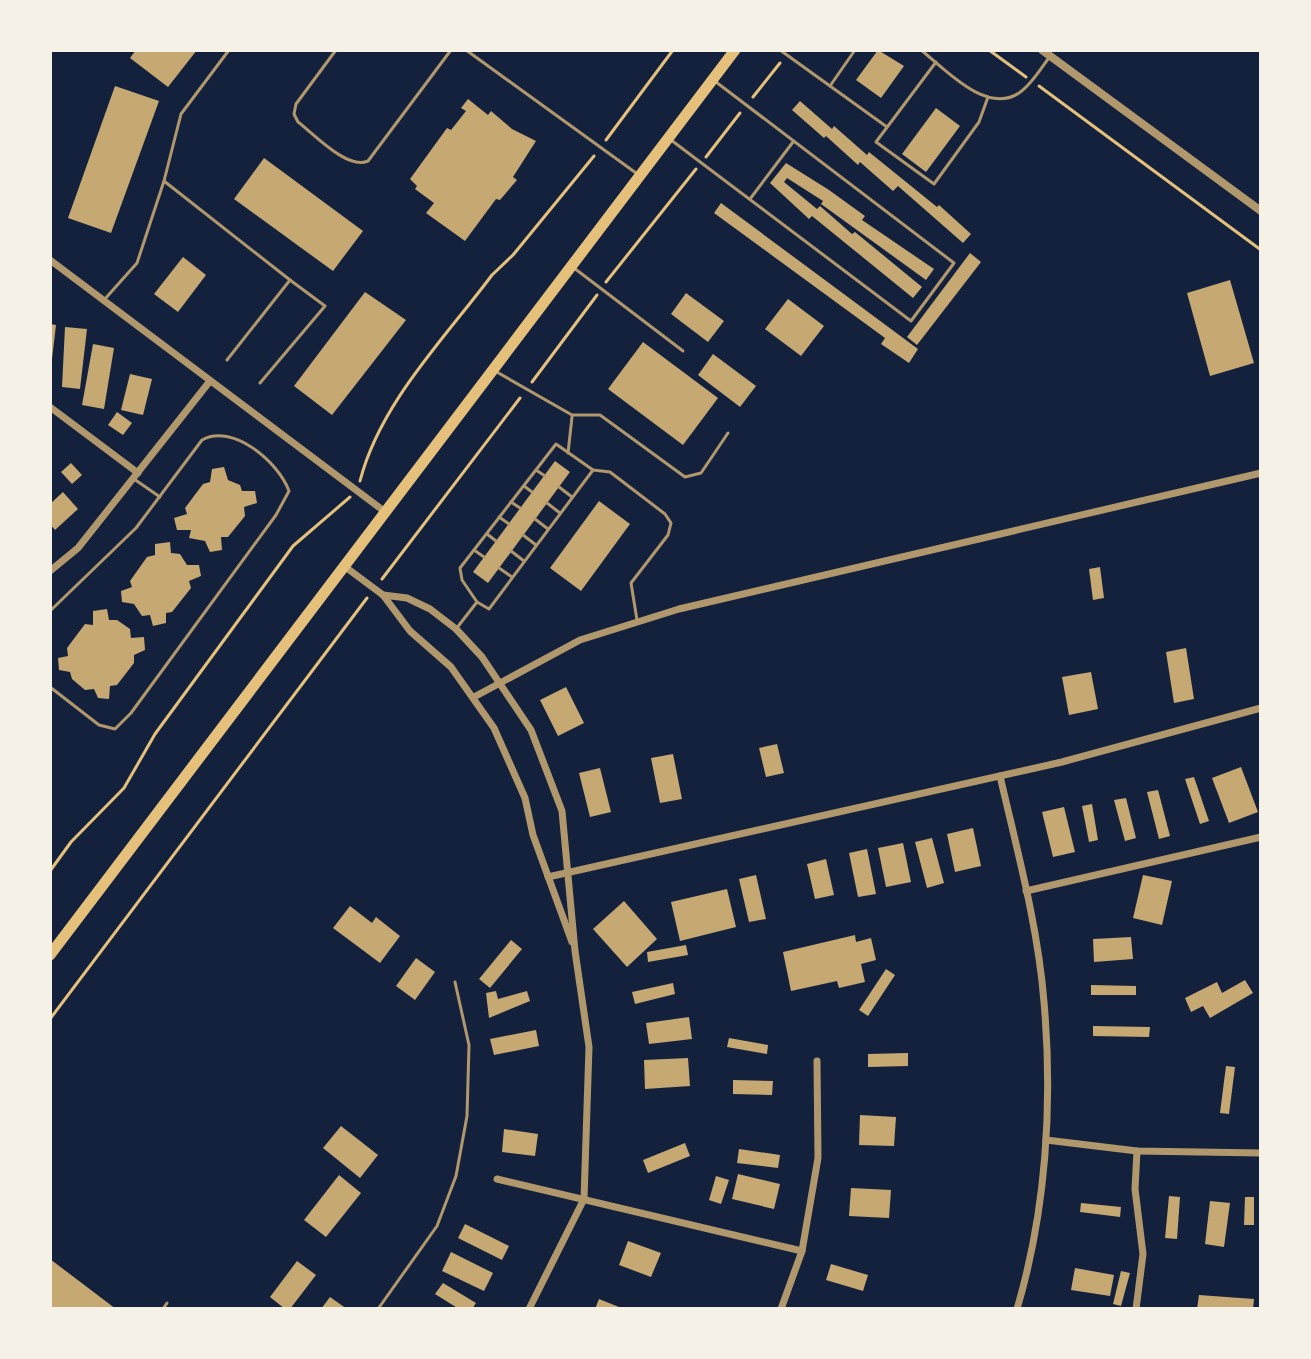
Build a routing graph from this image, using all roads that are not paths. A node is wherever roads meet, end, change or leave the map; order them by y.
1 (229, 50) edge
2 (336, 50) edge
3 (451, 50) edge
4 (466, 50) edge
5 (735, 50) edge
6 (780, 50) edge
7 (855, 50) edge
8 (921, 50) edge
9 (1042, 50) edge
10 (1050, 56) junction
11 (936, 62) junction
12 (713, 79) junction
13 (830, 86) junction
14 (988, 97) junction
15 (887, 127) junction
16 (668, 138) junction
17 (793, 142) junction
18 (640, 176) junction
19 (164, 181) junction
20 (750, 199) junction
21 (1261, 211) edge
22 (50, 260) edge
23 (571, 265) junction
24 (290, 280) junction
25 (104, 300) junction
26 (683, 351) dead end
27 (227, 360) dead end
28 (491, 369) junction
29 (210, 381) junction
30 (260, 383) dead end
31 (50, 407) edge
32 (572, 415) junction
33 (728, 433) dead end
34 (568, 453) junction
35 (536, 470) junction
36 (593, 470) junction
37 (1261, 473) edge
38 (136, 476) junction
39 (545, 476) dead end
40 (524, 486) junction
41 (559, 487) dead end
42 (532, 492) dead end
43 (160, 497) junction
44 (573, 497) junction
45 (511, 502) junction
46 (547, 503) dead end
47 (520, 508) dead end
48 (384, 511) junction
49 (561, 513) junction
50 (499, 517) junction
51 (535, 519) dead end
52 (509, 524) dead end
53 (549, 529) junction
54 (487, 534) junction
55 (523, 535) dead end
56 (496, 541) dead end
57 (537, 545) junction
58 (474, 550) junction
59 (511, 551) dead end
60 (484, 557) dead end
61 (525, 561) junction
62 (344, 566) junction
63 (499, 568) dead end
64 (50, 571) edge
65 (512, 578) junction
66 (383, 595) junction
67 (477, 602) junction
68 (50, 611) edge
69 (637, 622) junction
70 (456, 629) junction
71 (498, 681) junction
72 (50, 687) edge
73 (474, 697) junction
74 (1261, 708) edge
75 (1000, 776) junction
76 (1261, 837) edge
77 (569, 872) junction
78 (548, 877) junction
79 (1026, 891) junction
80 (575, 951) junction
81 (50, 955) edge
82 (455, 982) dead end
83 (817, 1061) dead end
84 (1046, 1140) junction
85 (1137, 1151) junction
86 (1261, 1153) edge
87 (497, 1179) dead end
88 (584, 1199) junction
89 (802, 1251) junction
90 (167, 1303) dead end
91 (163, 1309) edge
92 (378, 1309) edge
93 (529, 1309) edge
94 (781, 1309) edge
95 (1017, 1309) edge
96 (1136, 1309) edge

1 - 19 lane
2 - 3 lane
4 - 18 lane
5 - 12 highway
6 - 13 lane
7 - 13 lane
8 - 11 lane
9 - 10 street
10 - 14 lane
10 - 21 street
11 - 14 lane
11 - 15 lane
12 - 16 highway
12 - 17 lane
13 - 15 lane
14 - 15 lane
16 - 18 highway
16 - 20 lane
17 - 20 lane
17 - 20 lane
18 - 23 highway
19 - 24 lane
19 - 25 lane
22 - 25 street
23 - 26 lane
23 - 28 highway
24 - 27 lane
24 - 30 lane
25 - 29 street
28 - 32 lane
28 - 48 highway
29 - 38 street
29 - 48 street
31 - 38 street
32 - 33 lane
32 - 34 lane
34 - 35 lane
34 - 36 lane
35 - 39 lane
35 - 40 lane
36 - 44 lane
36 - 69 lane
37 - 69 street
38 - 43 lane
38 - 64 street
40 - 42 lane
40 - 45 lane
41 - 44 lane
43 - 68 lane
43 - 72 lane
44 - 49 lane
45 - 47 lane
45 - 50 lane
46 - 49 lane
48 - 62 highway
49 - 53 lane
50 - 52 lane
50 - 54 lane
51 - 53 lane
53 - 57 lane
54 - 56 lane
54 - 58 lane
55 - 57 lane
57 - 61 lane
58 - 60 lane
58 - 67 lane
59 - 61 lane
61 - 65 lane
62 - 66 street
62 - 81 highway
63 - 65 lane
65 - 67 lane
66 - 70 street
66 - 73 street
67 - 70 lane
69 - 71 street
70 - 71 street
71 - 73 street
71 - 77 street
73 - 78 street
74 - 75 street
75 - 77 street
75 - 79 street
76 - 79 street
77 - 78 street
77 - 80 street
78 - 80 street
79 - 84 street
80 - 88 street
82 - 92 lane
83 - 89 street
84 - 85 street
84 - 95 street
85 - 86 street
85 - 96 street
87 - 88 street
88 - 89 street
88 - 93 street
89 - 94 street
90 - 91 lane

